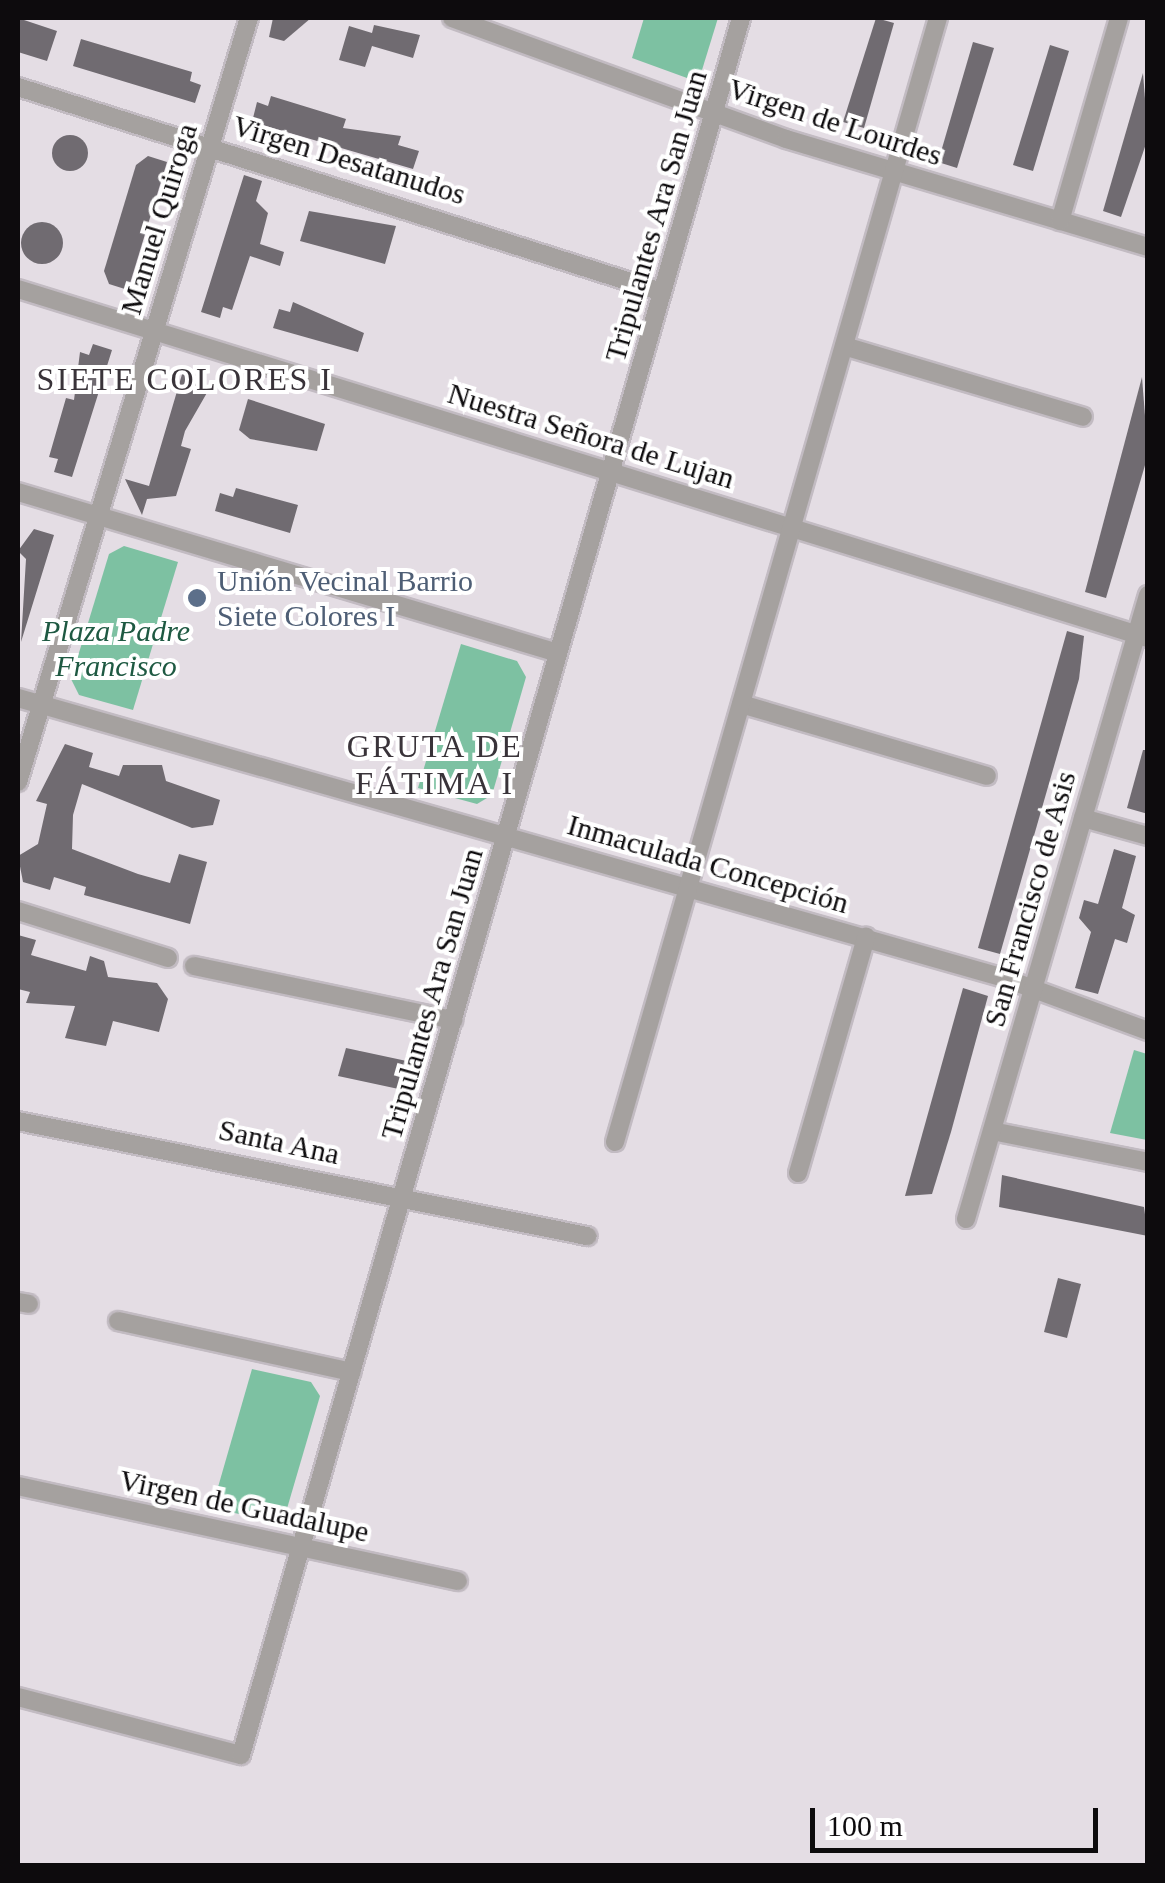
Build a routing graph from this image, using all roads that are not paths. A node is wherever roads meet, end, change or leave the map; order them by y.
1 (249, 18) edge
2 (452, 18) edge
3 (742, 18) edge
4 (938, 18) edge
5 (1119, 18) edge
6 (18, 87) edge
7 (714, 112) junction
8 (210, 146) junction
9 (894, 171) junction
10 (1060, 220) junction
11 (1148, 248) edge
12 (18, 289) edge
13 (662, 292) junction
14 (154, 330) junction
15 (844, 346) junction
16 (1083, 417) dead end
17 (611, 472) junction
18 (18, 492) edge
19 (98, 516) junction
20 (792, 526) junction
21 (1148, 595) edge
22 (1142, 636) edge
23 (558, 653) junction
24 (18, 698) edge
25 (741, 704) junction
26 (40, 706) junction
27 (987, 776) dead end
28 (18, 782) edge
29 (1083, 818) junction
30 (506, 835) junction
31 (1148, 836) edge
32 (688, 886) junction
33 (18, 911) edge
34 (866, 938) junction
35 (168, 958) dead end
36 (194, 966) dead end
37 (1032, 992) junction
38 (453, 1020) junction
39 (1148, 1031) edge
40 (18, 1120) edge
41 (992, 1131) junction
42 (615, 1142) dead end
43 (1148, 1162) edge
44 (798, 1174) dead end
45 (402, 1196) junction
46 (966, 1220) dead end
47 (587, 1236) dead end
48 (118, 1321) dead end
49 (352, 1372) junction
50 (18, 1486) edge
51 (302, 1547) junction
52 (458, 1581) dead end
53 (18, 1698) edge

1 - 8 street, Manuel Quiroga
2 - 7 street, Virgen de Lourdes
3 - 7 street, Tripulantes Ara San Juan
4 - 9 street
5 - 10 street
6 - 8 street, Virgen Desatanudos
7 - 9 street, Virgen de Lourdes
7 - 13 street, Tripulantes Ara San Juan
8 - 13 street, Virgen Desatanudos
8 - 14 street, Manuel Quiroga
9 - 10 street, Virgen de Lourdes
9 - 15 street
10 - 11 street, Virgen de Lourdes
12 - 14 street, Nuestra Señora de Lujan
13 - 17 street, Tripulantes Ara San Juan
14 - 17 street, Nuestra Señora de Lujan
14 - 19 street, Manuel Quiroga
15 - 16 street
15 - 20 street
17 - 20 street, Nuestra Señora de Lujan
17 - 23 street, Tripulantes Ara San Juan
18 - 19 street
19 - 23 street
19 - 26 street, Manuel Quiroga
20 - 22 street, Nuestra Señora de Lujan
20 - 25 street
21 - 22 street, San Francisco de Asis
22 - 29 street, San Francisco de Asis
23 - 30 street, Tripulantes Ara San Juan
24 - 26 street, Inmaculada Concepción
25 - 27 street
25 - 32 street
26 - 28 street, Manuel Quiroga
26 - 30 street, Inmaculada Concepción
29 - 31 street
29 - 37 street, San Francisco de Asis
30 - 32 street, Inmaculada Concepción
30 - 38 street, Tripulantes Ara San Juan
32 - 34 street, Inmaculada Concepción
32 - 42 street
33 - 35 street
34 - 37 street, Inmaculada Concepción
34 - 44 street
36 - 38 street
37 - 39 street, Inmaculada Concepción
37 - 41 street, San Francisco de Asis
38 - 45 street, Tripulantes Ara San Juan
40 - 45 street, Santa Ana
41 - 43 street
41 - 46 street, San Francisco de Asis
45 - 47 street, Santa Ana
45 - 49 street, Tripulantes Ara San Juan
48 - 49 street
49 - 51 street, Tripulantes Ara San Juan
50 - 51 street, Virgen de Guadalupe
51 - 52 street, Virgen de Guadalupe
51 - 53 street, Tripulantes Ara San Juan

